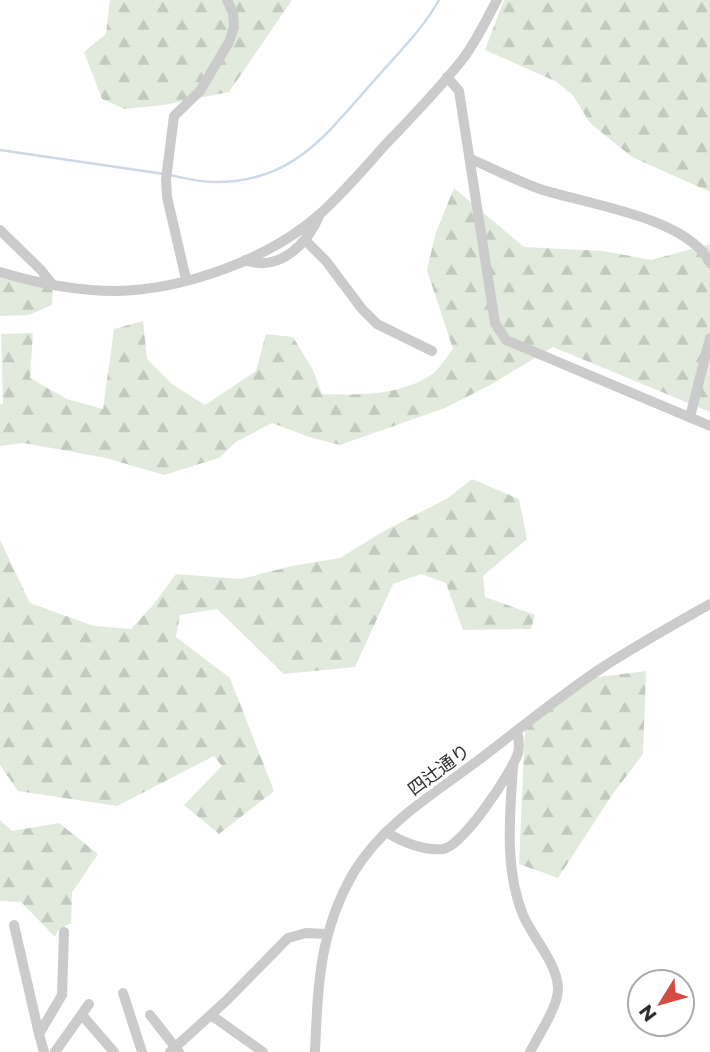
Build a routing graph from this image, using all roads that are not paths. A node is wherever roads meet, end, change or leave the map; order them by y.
1 (227, 0) edge
2 (497, 0) edge
3 (447, 77) junction
4 (471, 159) junction
5 (320, 213) junction
6 (0, 230) edge
7 (305, 240) junction
8 (245, 260) junction
9 (710, 263) edge
10 (0, 272) edge
11 (186, 279) junction
12 (52, 284) junction
13 (710, 338) edge
14 (432, 351) dead end
15 (690, 417) junction
16 (710, 426) edge
17 (710, 604) edge
18 (517, 731) junction
19 (513, 766) junction
20 (386, 832) junction
21 (14, 925) dead end
22 (64, 932) dead end
23 (327, 934) junction
24 (123, 993) dead end
25 (89, 1004) dead end
26 (150, 1015) dead end
27 (211, 1015) junction
28 (82, 1016) junction
29 (39, 1034) junction
30 (175, 1050) edge
31 (44, 1052) edge
32 (55, 1052) edge
33 (114, 1052) edge
34 (142, 1052) edge
35 (263, 1052) edge
36 (315, 1052) edge
37 (530, 1052) edge

1 - 11 street
2 - 3 street
3 - 4 street
3 - 5 street
4 - 9 street
4 - 15 street
5 - 7 street
5 - 8 street
6 - 12 street
7 - 8 street
7 - 14 street
8 - 11 street
10 - 12 street
11 - 12 street
13 - 15 street
15 - 16 street
17 - 18 street, 四辻通り
18 - 19 street
18 - 20 street, 四辻通り
19 - 20 street
19 - 37 street
20 - 23 street, 四辻通り
21 - 29 street
22 - 29 street
23 - 27 street
23 - 36 street, 四辻通り
24 - 34 street
25 - 28 street
26 - 30 street
27 - 30 street
27 - 35 street
28 - 32 street
28 - 33 street
29 - 31 street

